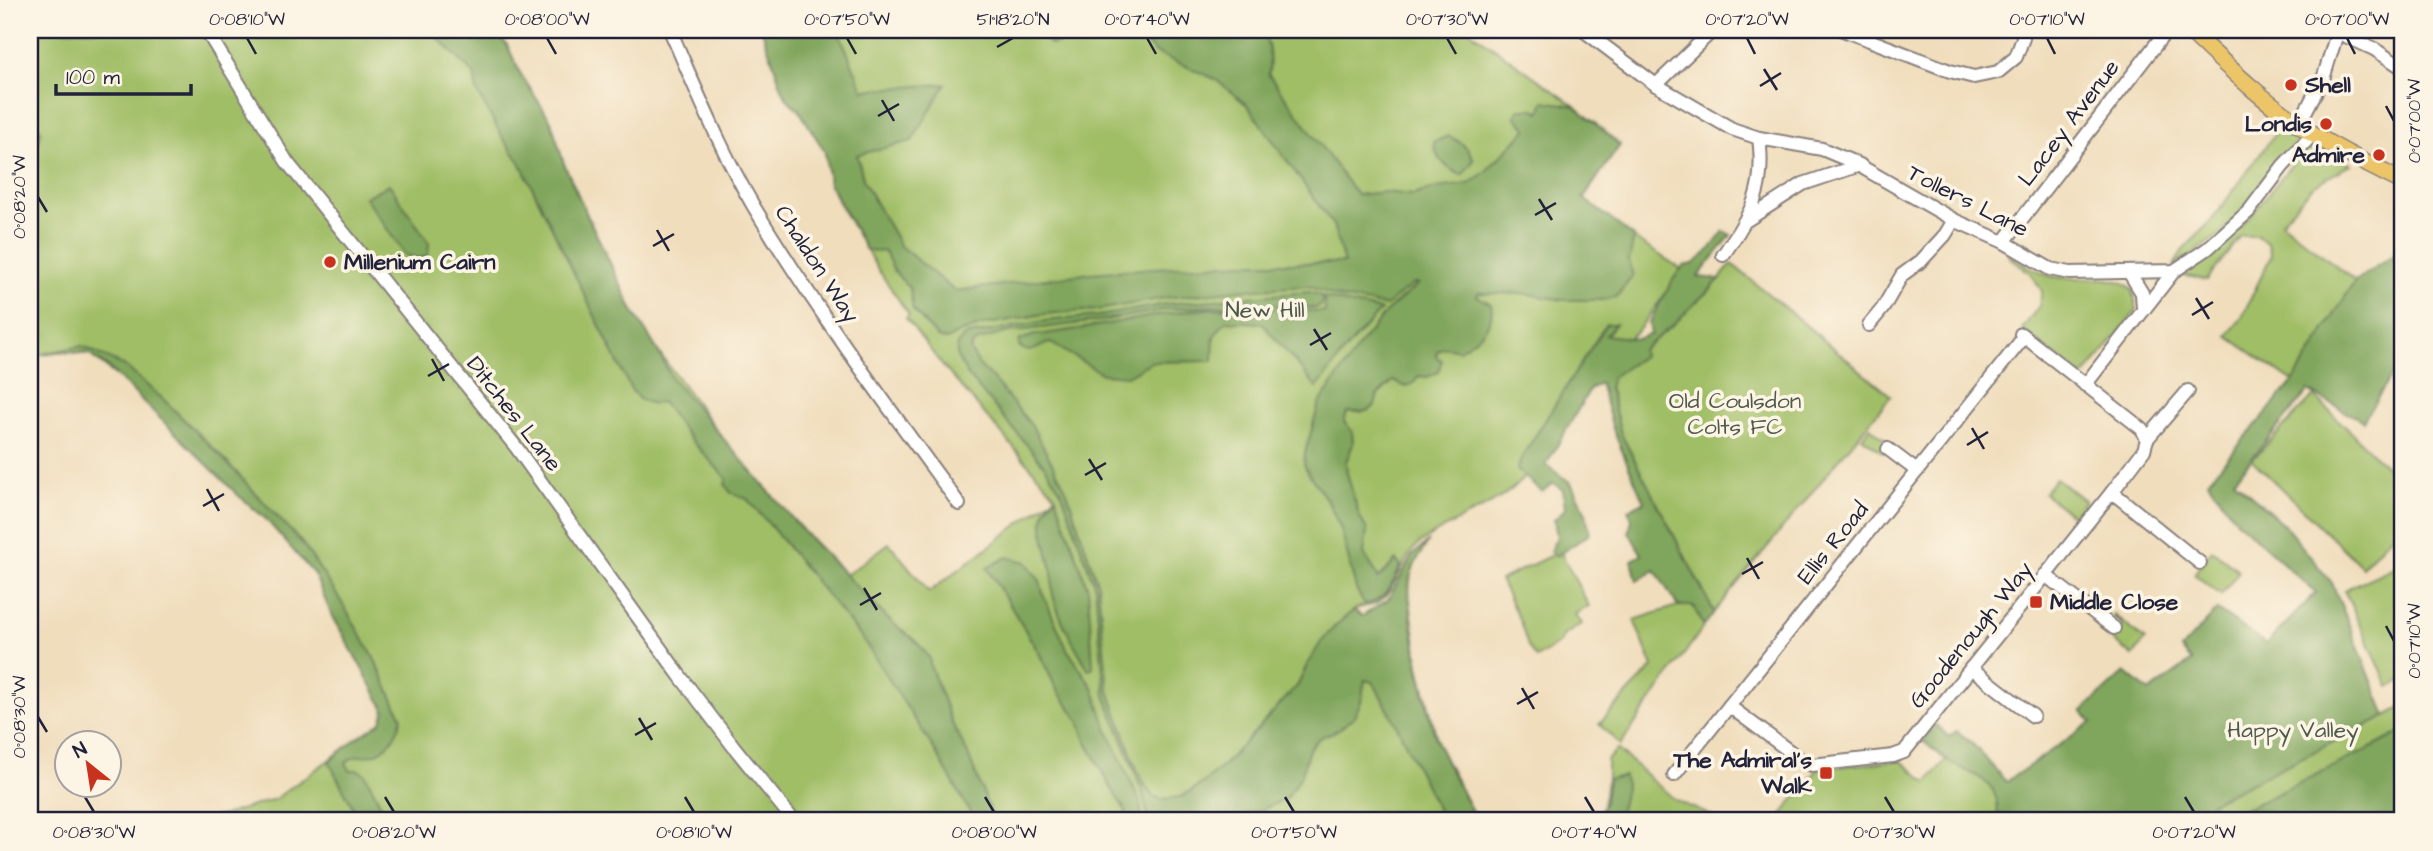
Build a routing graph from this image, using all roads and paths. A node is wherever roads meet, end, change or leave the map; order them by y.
1 (206, 30) edge
2 (670, 30) edge
3 (1583, 30) edge
4 (1713, 30) edge
5 (1843, 30) edge
6 (2022, 30) edge
7 (2167, 30) edge
8 (2189, 30) edge
9 (2337, 31) edge
10 (2403, 68) edge
11 (1656, 85) junction
12 (2299, 124) junction
13 (2313, 134) junction
14 (1759, 138) junction
15 (1860, 165) junction
16 (2403, 182) edge
17 (1747, 220) junction
18 (1954, 220) junction
19 (2004, 242) junction
20 (1723, 255) dead end
21 (2174, 271) junction
22 (2129, 272) junction
23 (2143, 309) junction
24 (1869, 325) dead end
25 (2085, 385) junction
26 (2188, 391) dead end
27 (2147, 439) junction
28 (1888, 449) dead end
29 (1917, 471) junction
30 (2112, 492) junction
31 (959, 503) dead end
32 (2200, 563) dead end
33 (2045, 575) junction
34 (2114, 628) dead end
35 (1971, 668) junction
36 (1729, 706) junction
37 (2033, 716) dead end
38 (1674, 775) dead end
39 (794, 821) edge

1 - 39 street, Ditches Lane
2 - 31 street, Chaldon Way
3 - 11 street, Tollers Lane
4 - 11 street
5 - 6 street
7 - 19 street, Lacey Avenue
8 - 12 main road
9 - 10 street
9 - 12 street
11 - 14 street, Tollers Lane
12 - 13 main road
13 - 16 main road
13 - 21 street
14 - 15 street, Tollers Lane
14 - 17 street
15 - 17 street
15 - 18 street, Tollers Lane
17 - 20 street
18 - 19 street, Tollers Lane
18 - 24 street
19 - 22 street, Tollers Lane
21 - 22 street, Tollers Lane
21 - 23 street
22 - 23 street
23 - 25 street
25 - 27 street
25 - 29 street, Ellis Road
26 - 27 street, Goodenough Way
27 - 30 street, Goodenough Way
28 - 29 street
29 - 36 street, Ellis Road
30 - 32 street
30 - 33 street, Goodenough Way
33 - 34 street
33 - 35 street, Goodenough Way
35 - 36 street, Goodenough Way
35 - 37 street
36 - 38 street, Ellis Road

